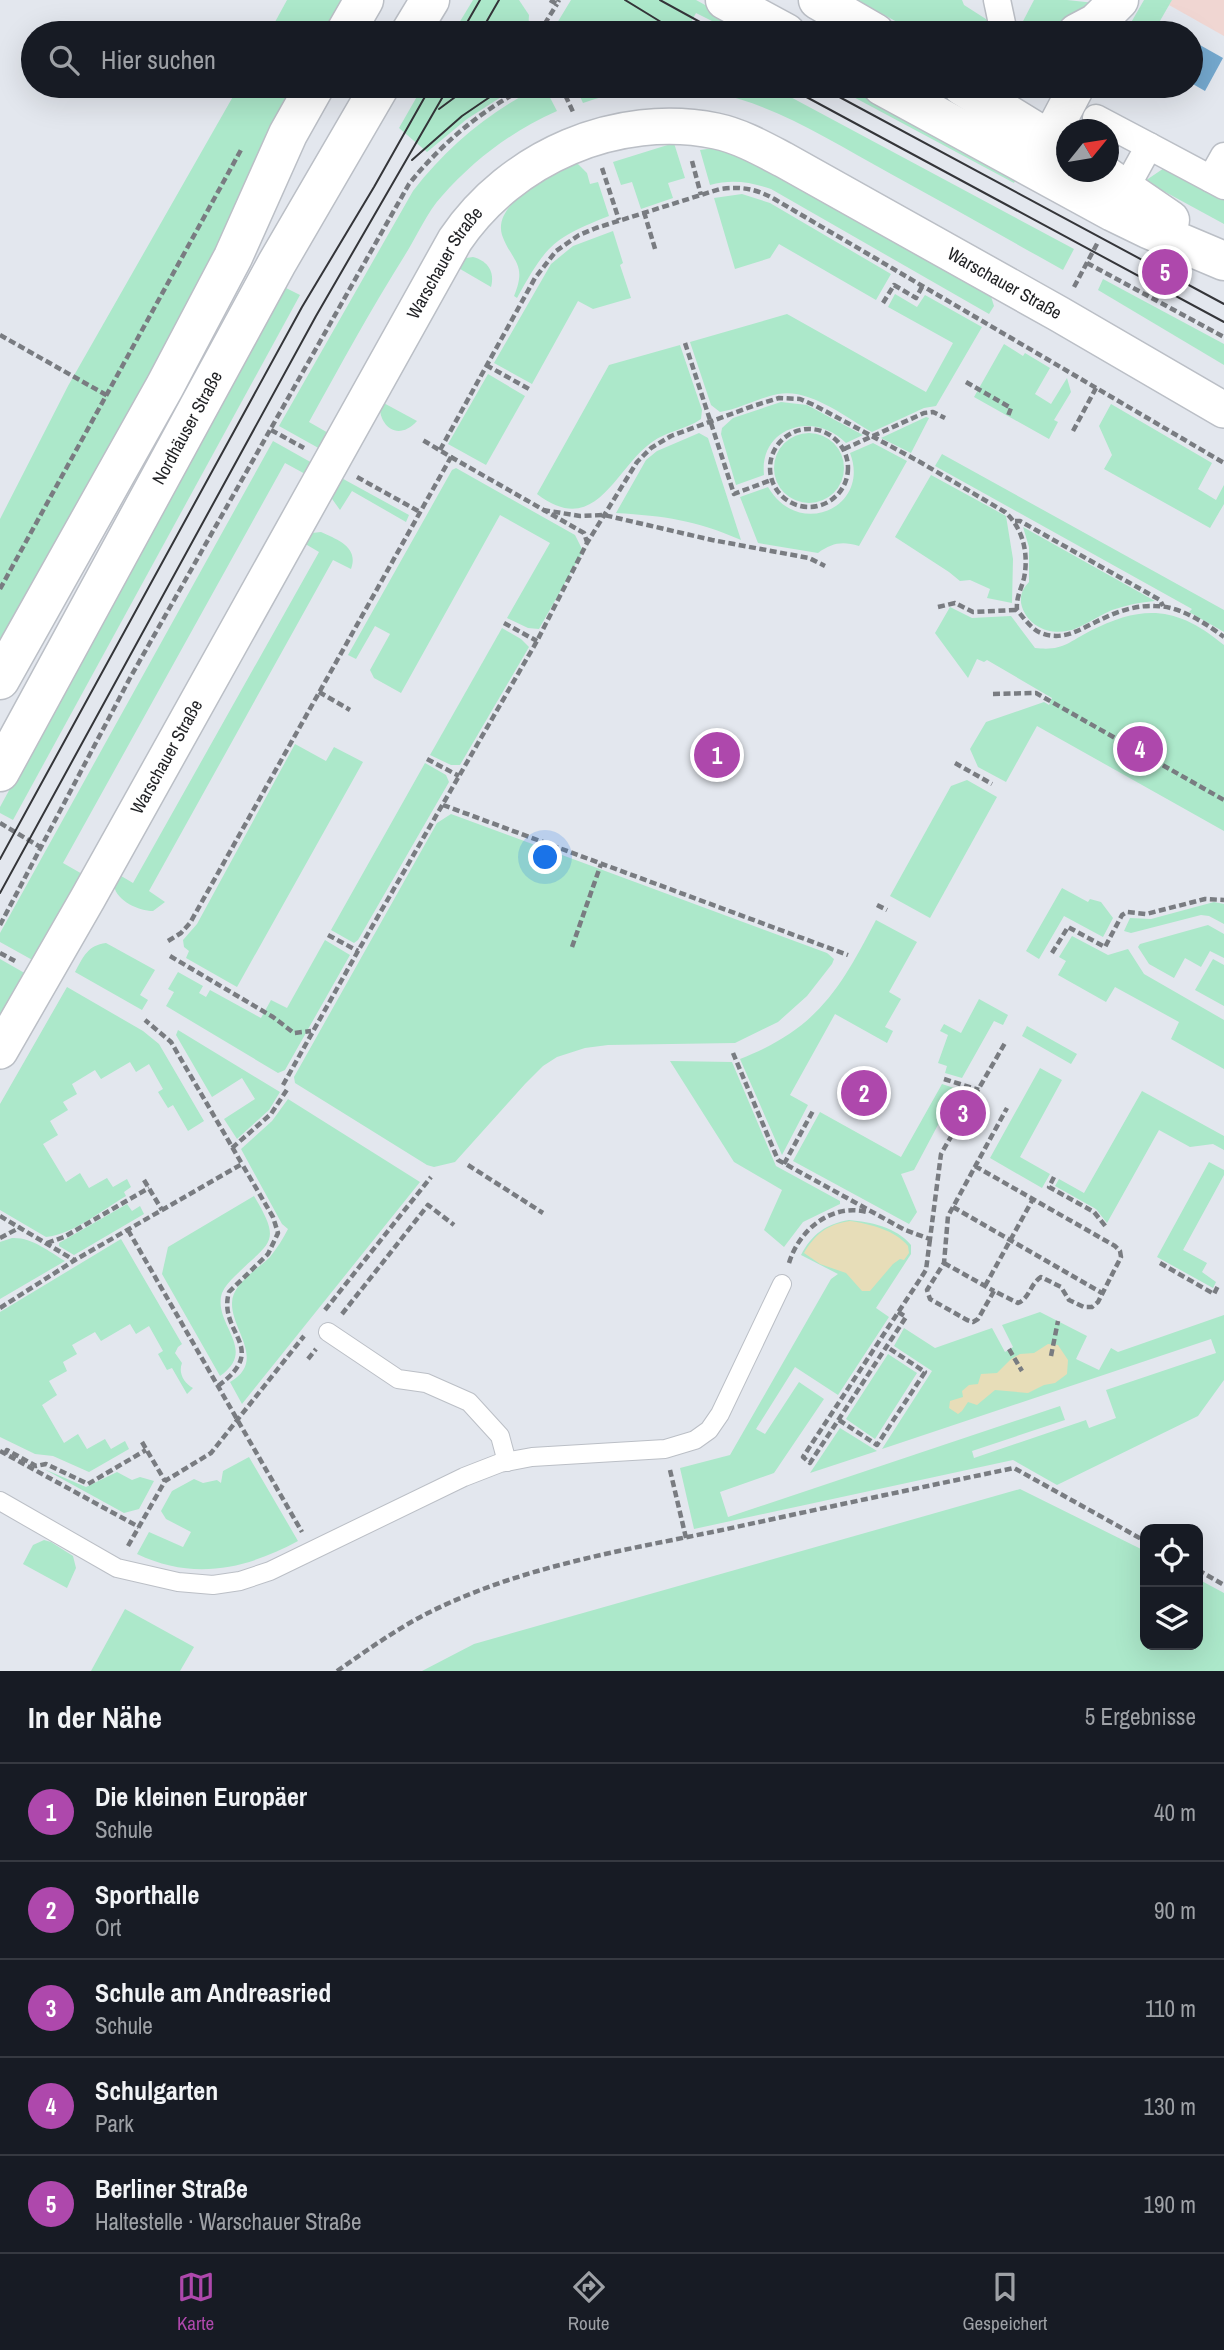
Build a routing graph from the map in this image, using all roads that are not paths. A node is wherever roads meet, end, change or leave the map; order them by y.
1 (364, 0) edge
2 (429, 0) edge
3 (724, 0) edge
4 (818, 0) edge
5 (997, 0) edge
6 (1120, 0) edge
7 (352, 21) edge
8 (417, 21) edge
9 (763, 21) edge
10 (854, 21) edge
11 (1001, 21) edge
12 (1098, 21) edge
13 (1110, 21) edge
14 (308, 98) edge
15 (373, 98) edge
16 (913, 98) edge
17 (978, 98) edge
18 (1072, 98) edge
19 (1096, 118) dead end
20 (1149, 146) junction
21 (1050, 152) edge
22 (1119, 171) edge
23 (1220, 174) edge
24 (1119, 176) edge
25 (1221, 259) edge
26 (1224, 410) edge
27 (0, 680) edge
28 (0, 772) edge
29 (0, 1051) edge
30 (782, 1284) road end
31 (328, 1332) road end
32 (507, 1462) junction
33 (0, 1501) edge

1 - 7 main road
2 - 8 main road
3 - 9 main road
4 - 10 main road
5 - 11 street
6 - 12 main road
6 - 13 street
14 - 27 main road
15 - 28 main road, Nordhäuser Straße
16 - 21 main road
17 - 21 main road
18 - 21 street
19 - 20 street
20 - 22 street
20 - 23 street
21 - 25 main road
24 - 25 main road
26 - 29 street, Warschauer Straße
30 - 32 lane
31 - 32 lane
32 - 33 lane

